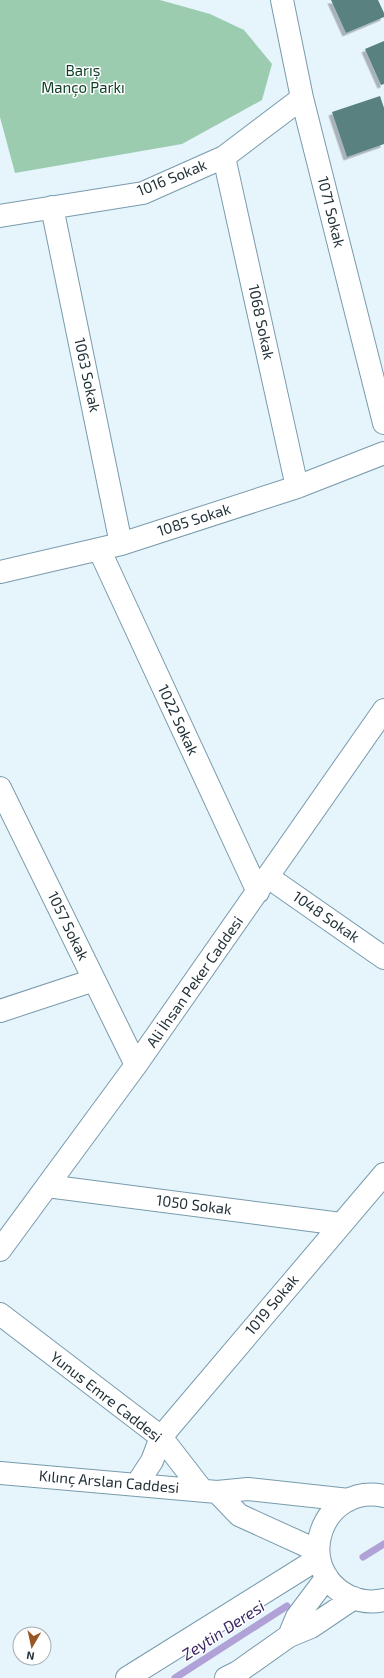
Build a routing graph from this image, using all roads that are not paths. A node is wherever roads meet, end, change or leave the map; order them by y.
1 (282, 0) edge
2 (302, 98) junction
3 (224, 157) junction
4 (52, 207) junction
5 (0, 216) edge
6 (384, 423) edge
7 (384, 453) edge
8 (297, 487) junction
9 (122, 544) junction
10 (99, 549) junction
11 (0, 572) edge
12 (384, 710) edge
13 (0, 788) edge
14 (263, 884) junction
15 (384, 958) edge
16 (94, 980) junction
17 (0, 1011) edge
18 (136, 1065) junction
19 (384, 1174) edge
20 (47, 1186) junction
21 (377, 1195) edge
22 (341, 1224) junction
23 (0, 1250) edge
24 (0, 1314) edge
25 (161, 1437) junction
26 (0, 1473) edge
27 (384, 1481) edge
28 (137, 1484) junction
29 (210, 1491) junction
30 (384, 1496) edge
31 (355, 1497) junction
32 (321, 1562) junction
33 (368, 1600) edge
34 (384, 1616) edge
35 (289, 1636) junction
36 (127, 1678) edge
37 (226, 1678) edge

1 - 2 street, 1071 Sokak
2 - 3 street, 1016 Sokak
2 - 6 street, 1071 Sokak
3 - 4 street, 1016 Sokak
3 - 8 street, 1068 Sokak
4 - 5 street, 1016 Sokak
4 - 9 street, 1063 Sokak
7 - 8 street, 1085 Sokak
8 - 9 street, 1085 Sokak
9 - 10 street, 1085 Sokak
10 - 11 street, 1085 Sokak
10 - 14 street, 1022 Sokak
12 - 14 street, Ali İhsan Peker Caddesi
13 - 16 street, 1057 Sokak
14 - 15 street, 1048 Sokak
14 - 18 street, Ali İhsan Peker Caddesi
16 - 17 street
16 - 18 street, 1057 Sokak
18 - 20 street, Ali İhsan Peker Caddesi
19 - 21 street, 1019 Sokak
20 - 22 street, 1050 Sokak
20 - 23 street, Ali İhsan Peker Caddesi
21 - 22 street, 1019 Sokak
22 - 25 street, 1019 Sokak
24 - 25 street, Yunus Emre Caddesi
25 - 28 street, 1019 Sokak
25 - 29 street, Yunus Emre Caddesi
26 - 28 street, Kılınç Arslan Caddesi
27 - 31 street
28 - 29 street, Kılınç Arslan Caddesi
29 - 31 street, Kılınç Arslan Caddesi
29 - 32 street
30 - 31 street, Kılınç Arslan Caddesi
31 - 32 street
32 - 33 street
32 - 35 street
32 - 36 street
33 - 34 street
33 - 35 street
35 - 37 street

